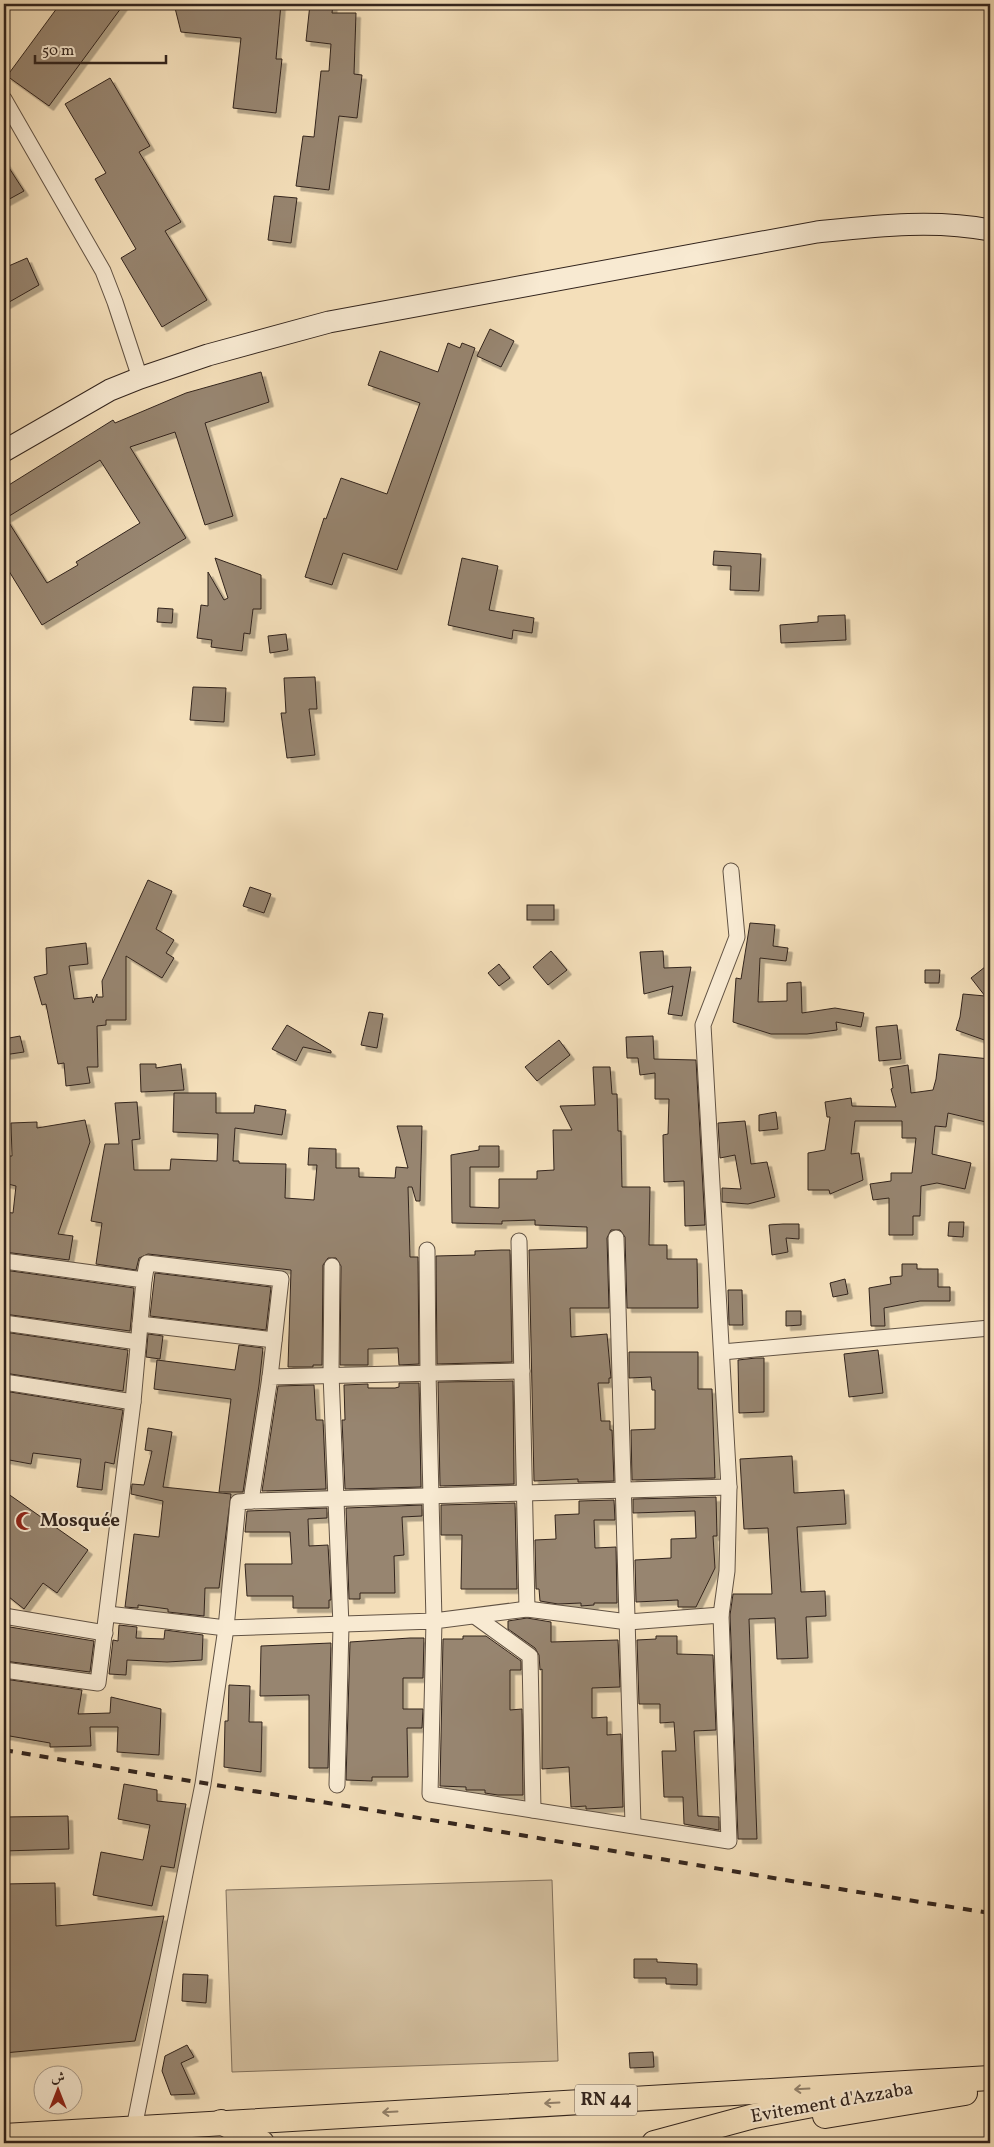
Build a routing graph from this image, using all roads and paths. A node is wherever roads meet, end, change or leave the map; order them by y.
1 (4, 99) edge
2 (990, 230) edge
3 (140, 378) junction
4 (4, 451) edge
5 (730, 871) dead end
6 (616, 1238) dead end
7 (519, 1241) dead end
8 (427, 1250) dead end
9 (4, 1262) edge
10 (332, 1266) dead end
11 (144, 1280) junction
12 (4, 1322) edge
13 (140, 1324) junction
14 (990, 1328) edge
15 (274, 1340) junction
16 (138, 1342) junction
17 (722, 1352) junction
18 (522, 1370) junction
19 (331, 1374) junction
20 (428, 1374) junction
21 (270, 1377) junction
22 (4, 1382) edge
23 (133, 1402) junction
24 (729, 1487) junction
25 (624, 1490) junction
26 (525, 1492) junction
27 (430, 1496) junction
28 (334, 1498) junction
29 (251, 1501) junction
30 (528, 1609) junction
31 (108, 1614) junction
32 (721, 1615) junction
33 (4, 1616) edge
34 (476, 1617) junction
35 (434, 1621) junction
36 (628, 1622) junction
37 (341, 1626) junction
38 (226, 1628) junction
39 (105, 1633) junction
40 (4, 1670) edge
41 (337, 1785) dead end
42 (533, 1810) junction
43 (633, 1825) junction
44 (988, 2082) edge
45 (221, 2122) junction
46 (134, 2128) junction
47 (4, 2136) edge
48 (244, 2143) edge
49 (262, 2143) edge
50 (654, 2143) edge
51 (696, 2143) edge

1 - 3 street
2 - 3 main road
3 - 4 main road
5 - 17 street
6 - 25 street
7 - 18 street
8 - 20 street
9 - 11 street
10 - 19 street
11 - 13 street
11 - 15 street
12 - 16 street
13 - 15 street
13 - 16 street
14 - 17 street
15 - 21 street
16 - 23 street
17 - 24 street
18 - 20 street
18 - 26 street
19 - 20 street
19 - 21 street
19 - 28 street
20 - 27 street
21 - 29 street
22 - 23 street
23 - 31 street
24 - 25 street
24 - 32 street
25 - 26 street
25 - 36 street
26 - 27 street
26 - 30 street
27 - 28 street
27 - 35 street
28 - 29 street
28 - 37 street
29 - 38 street
30 - 34 street
30 - 36 street
31 - 38 street
31 - 39 street
32 - 36 street
32 - 43 street
33 - 39 street
34 - 35 street
34 - 42 street
35 - 37 street
35 - 42 street
36 - 43 street
37 - 38 street
37 - 41 street
38 - 46 street
39 - 40 street
42 - 43 street
44 -> 45 main road, RN 44
44 - 50 main road, Evitement d'Azzaba
44 - 51 main road, Evitement d'Azzaba
45 - 46 main road, RN 44
45 - 48 main road
45 - 49 main road
46 - 47 main road, RN 44

